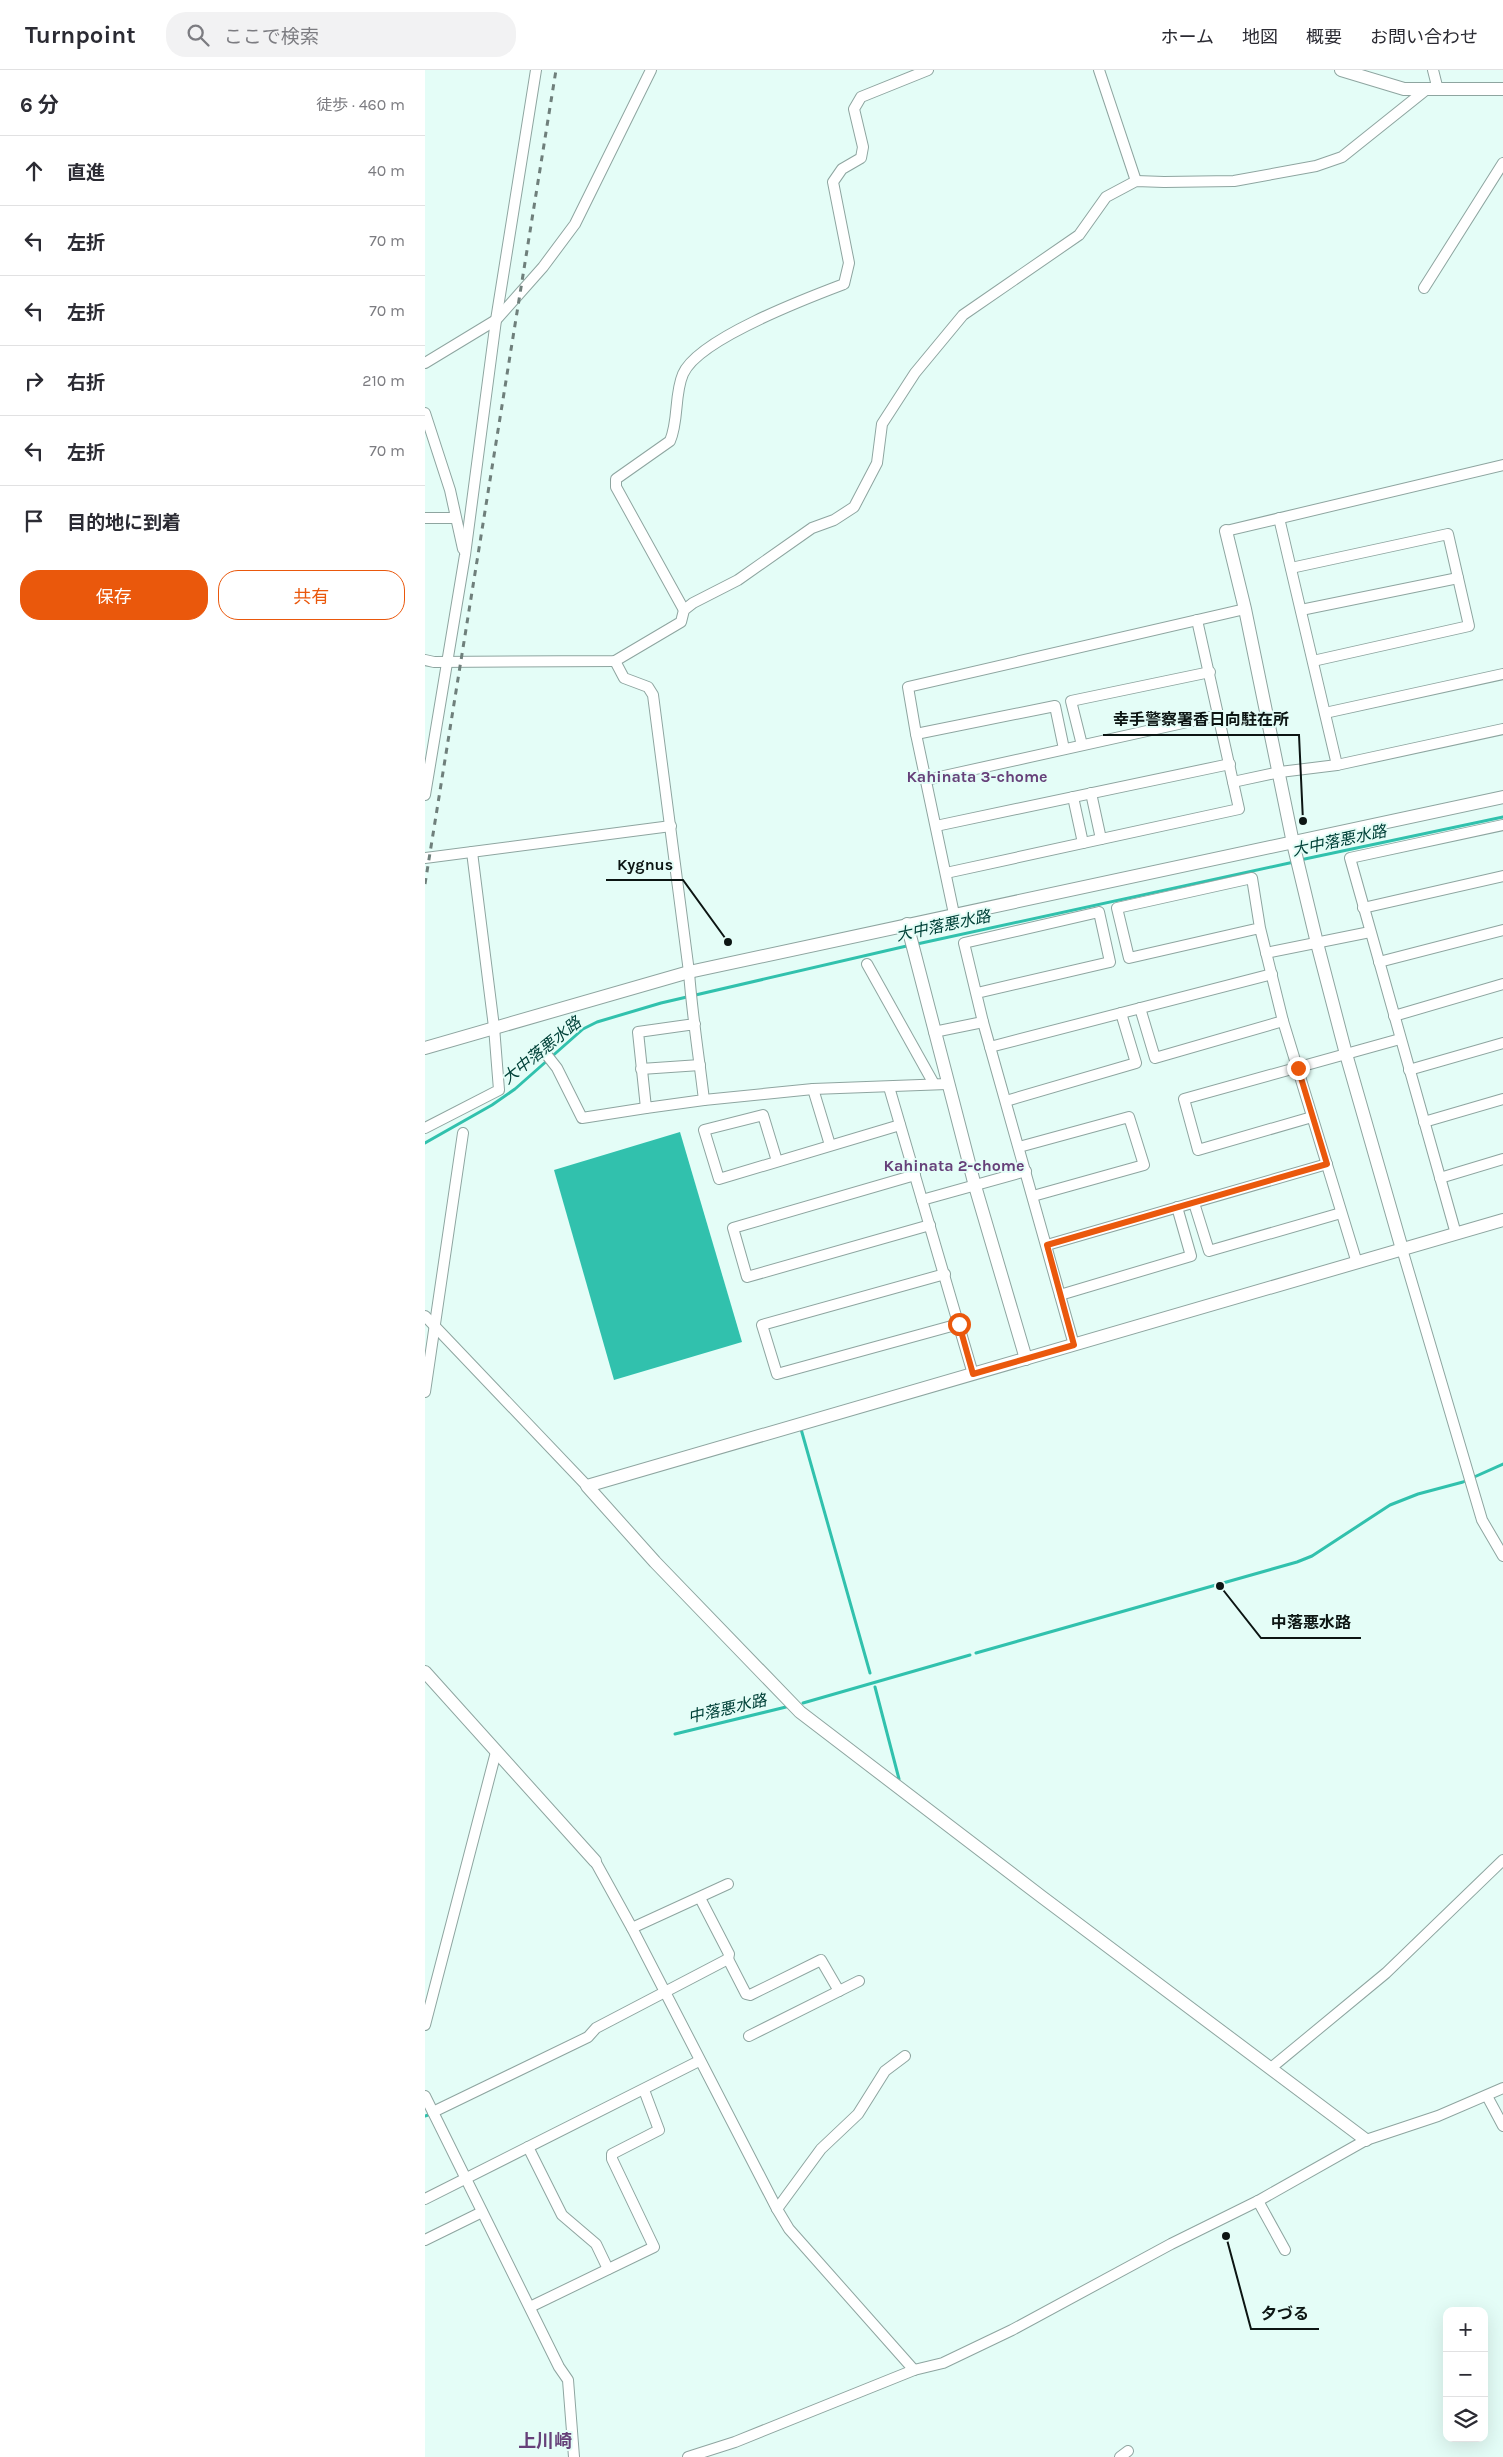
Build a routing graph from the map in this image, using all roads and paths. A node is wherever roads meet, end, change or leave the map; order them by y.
1 (536, 70) edge
2 (651, 70) edge
3 (928, 70) edge
4 (1099, 70) edge
5 (1341, 70) edge
6 (1433, 70) edge
7 (1432, 89) junction
8 (1503, 89) edge
9 (1503, 163) edge
10 (1136, 181) junction
11 (1424, 288) dead end
12 (496, 320) junction
13 (425, 363) edge
14 (425, 413) edge
15 (1503, 465) edge
16 (425, 518) edge
17 (455, 518) junction
18 (1279, 518) junction
19 (1226, 531) joint
20 (465, 555) junction
21 (1291, 568) junction
22 (1458, 578) junction
23 (1245, 609) junction
24 (684, 610) junction
25 (1301, 610) junction
26 (1197, 620) junction
27 (425, 660) edge
28 (615, 660) junction
29 (1313, 661) junction
30 (446, 662) junction
31 (1209, 672) junction
32 (1503, 674) edge
33 (1325, 714) junction
34 (1219, 716) junction
35 (1503, 729) edge
36 (916, 734) junction
37 (1082, 745) junction
38 (1064, 749) junction
39 (1230, 764) junction
40 (1337, 765) junction
41 (1280, 772) junction
42 (925, 780) junction
43 (1233, 782) junction
44 (1091, 793) junction
45 (425, 795) edge
46 (1073, 797) junction
47 (1503, 797) edge
48 (1503, 825) edge
49 (671, 826) junction
50 (936, 826) junction
51 (1101, 839) junction
52 (1083, 843) junction
53 (472, 852) junction
54 (1296, 855) junction
55 (425, 858) edge
56 (946, 873) junction
57 (1503, 876) edge
58 (1363, 908) junction
59 (954, 914) junction
60 (907, 924) junction
61 (1260, 928) junction
62 (1503, 930) edge
63 (1370, 932) junction
64 (1317, 943) junction
65 (1267, 953) junction
66 (1379, 962) junction
67 (867, 964) dead end
68 (1272, 974) junction
69 (689, 978) junction
70 (1503, 984) edge
71 (977, 993) junction
72 (1140, 1008) junction
73 (1121, 1013) junction
74 (1394, 1016) junction
75 (1283, 1021) junction
76 (983, 1022) junction
77 (695, 1024) junction
78 (494, 1027) junction
79 (934, 1032) junction
80 (1400, 1039) junction
81 (1503, 1043) edge
82 (991, 1047) junction
83 (425, 1048) edge
84 (546, 1054) dead end
85 (1346, 1054) junction
86 (700, 1065) junction
87 (1298, 1068) junction
88 (641, 1070) junction
89 (1409, 1070) junction
90 (934, 1084) junction
91 (947, 1084) junction
92 (889, 1087) junction
93 (813, 1089) junction
94 (1503, 1099) edge
95 (704, 1100) junction
96 (1006, 1101) junction
97 (646, 1108) junction
98 (1311, 1117) junction
99 (1424, 1122) junction
100 (900, 1125) junction
101 (425, 1128) edge
102 (463, 1133) dead end
103 (830, 1146) junction
104 (1019, 1147) junction
105 (1503, 1159) edge
106 (777, 1161) junction
107 (1327, 1164) junction
108 (1026, 1171) junction
109 (915, 1175) junction
110 (1440, 1178) junction
111 (975, 1186) junction
112 (1033, 1196) junction
113 (922, 1200) junction
114 (1194, 1203) junction
115 (1177, 1208) junction
116 (1341, 1213) junction
117 (1503, 1220) edge
118 (930, 1225) junction
119 (1456, 1234) junction
120 (1047, 1245) junction
121 (1402, 1249) junction
122 (1357, 1263) junction
123 (945, 1274) junction
124 (1061, 1294) junction
125 (425, 1316) edge
126 (959, 1324) junction
127 (436, 1327) junction
128 (1074, 1345) junction
129 (1026, 1358) junction
130 (973, 1374) junction
131 (425, 1392) edge
132 (587, 1486) junction
133 (1503, 1556) edge
134 (425, 1672) edge
135 (496, 1752) junction
136 (1503, 1860) edge
137 (595, 1861) joint
138 (728, 1884) dead end
139 (701, 1898) junction
140 (632, 1928) junction
141 (728, 1959) junction
142 (859, 1981) dead end
143 (664, 1991) junction
144 (839, 1991) junction
145 (425, 2025) edge
146 (749, 2036) dead end
147 (905, 2056) dead end
148 (699, 2061) junction
149 (1271, 2068) junction
150 (1503, 2088) edge
151 (644, 2090) junction
152 (425, 2096) edge
153 (1487, 2096) junction
154 (433, 2112) junction
155 (1503, 2126) edge
156 (1366, 2140) junction
157 (529, 2147) junction
158 (466, 2178) junction
159 (425, 2199) edge
160 (1258, 2201) junction
161 (777, 2209) junction
162 (482, 2212) junction
163 (425, 2240) edge
164 (1285, 2250) dead end
165 (608, 2269) junction
166 (530, 2307) junction
167 (914, 2370) junction
168 (574, 2457) edge
169 (688, 2457) edge

1 - 12 street
2 - 12 street
3 - 24 street
4 - 10 street
5 - 7 street
6 - 7 street
7 - 8 street
7 - 10 street
9 - 11 street
10 - 24 street
12 - 13 street
12 - 20 street
14 - 17 street
15 - 18 street
16 - 17 street
17 - 20 street
18 - 19 street
18 - 21 street
19 - 23 street
20 - 30 street
21 - 22 street
21 - 25 street
22 - 25 street
22 - 29 street
23 - 26 street
23 - 41 street
24 - 28 street
25 - 29 street
26 - 31 street
26 - 36 street
27 - 30 street
28 - 30 street
28 - 49 street
29 - 33 street
30 - 45 street
31 - 34 street
31 - 37 street
32 - 33 street
33 - 40 street
34 - 37 street
34 - 39 street
35 - 40 street
36 - 38 street
36 - 42 street
37 - 38 street
38 - 42 street
39 - 43 street
39 - 44 street
40 - 41 street
41 - 43 street
41 - 54 street
42 - 50 street
43 - 51 street
44 - 46 street
44 - 51 street
46 - 50 street
46 - 52 street
47 - 54 street
48 - 58 street
49 - 53 street
49 - 69 street
50 - 56 street
51 - 52 street
52 - 56 street
53 - 55 street
53 - 78 street
54 - 59 street
54 - 64 street
56 - 59 street
57 - 58 street
58 - 63 street
59 - 60 street
60 - 69 street
60 - 79 street
61 - 61 street
61 - 65 street
62 - 66 street
63 - 64 street
63 - 66 street
64 - 65 street
64 - 85 street
65 - 68 street
66 - 74 street
67 - 90 street
68 - 72 street
68 - 75 street
69 - 77 street
69 - 78 street
70 - 74 street
71 - 71 street
71 - 76 street
72 - 73 street
72 - 75 street
73 - 82 street
73 - 96 street
74 - 80 street
75 - 87 street
76 - 79 street
76 - 82 street
77 - 86 street
77 - 88 street
78 - 83 street
78 - 101 street
79 - 91 street
80 - 85 street
80 - 89 street
81 - 89 street
82 - 96 street
84 - 97 street
85 - 87 street
85 - 121 street
86 - 88 street
86 - 95 street
87 - 98 street
87 - 98 street
88 - 97 street
89 - 99 street
90 - 91 street
90 - 92 street
91 - 111 street
92 - 93 street
92 - 100 street
93 - 95 street
93 - 103 street
94 - 99 street
95 - 97 street
96 - 104 street
98 - 107 street
99 - 110 street
100 - 103 street
100 - 109 street
102 - 127 street
103 - 106 street
104 - 108 street
104 - 112 street
105 - 110 street
106 - 106 street
107 - 114 street
107 - 116 street
108 - 111 street
108 - 112 street
109 - 113 street
109 - 118 street
110 - 119 street
111 - 113 street
111 - 129 street
112 - 120 street
113 - 118 street
114 - 115 street
114 - 116 street
115 - 120 street
115 - 124 street
116 - 122 street
117 - 119 street
118 - 123 street
119 - 121 street
120 - 124 street
121 - 122 street
121 - 133 street
122 - 128 street
123 - 126 street
123 - 126 street
124 - 128 street
125 - 127 street
126 - 130 street
127 - 131 street
127 - 132 street
128 - 129 street
129 - 130 street
130 - 132 street
132 - 149 street
134 - 135 street
135 - 137 street
135 - 145 street
136 - 149 street
137 - 140 street
138 - 139 street
139 - 140 street
139 - 141 street
140 - 143 street
141 - 143 street
141 - 144 street
142 - 144 street
143 - 148 street
143 - 154 street
144 - 146 street
147 - 161 street
148 - 151 street
148 - 161 street
149 - 156 street
150 - 153 street
151 - 157 street
151 - 165 street
152 - 154 street
153 - 155 street
153 - 156 street
154 - 158 street
156 - 160 street
157 - 158 street
157 - 165 street
158 - 159 street
158 - 162 street
160 - 164 street
160 - 167 street
161 - 167 street
162 - 163 street
162 - 166 street
165 - 166 street
166 - 168 street
167 - 169 street

